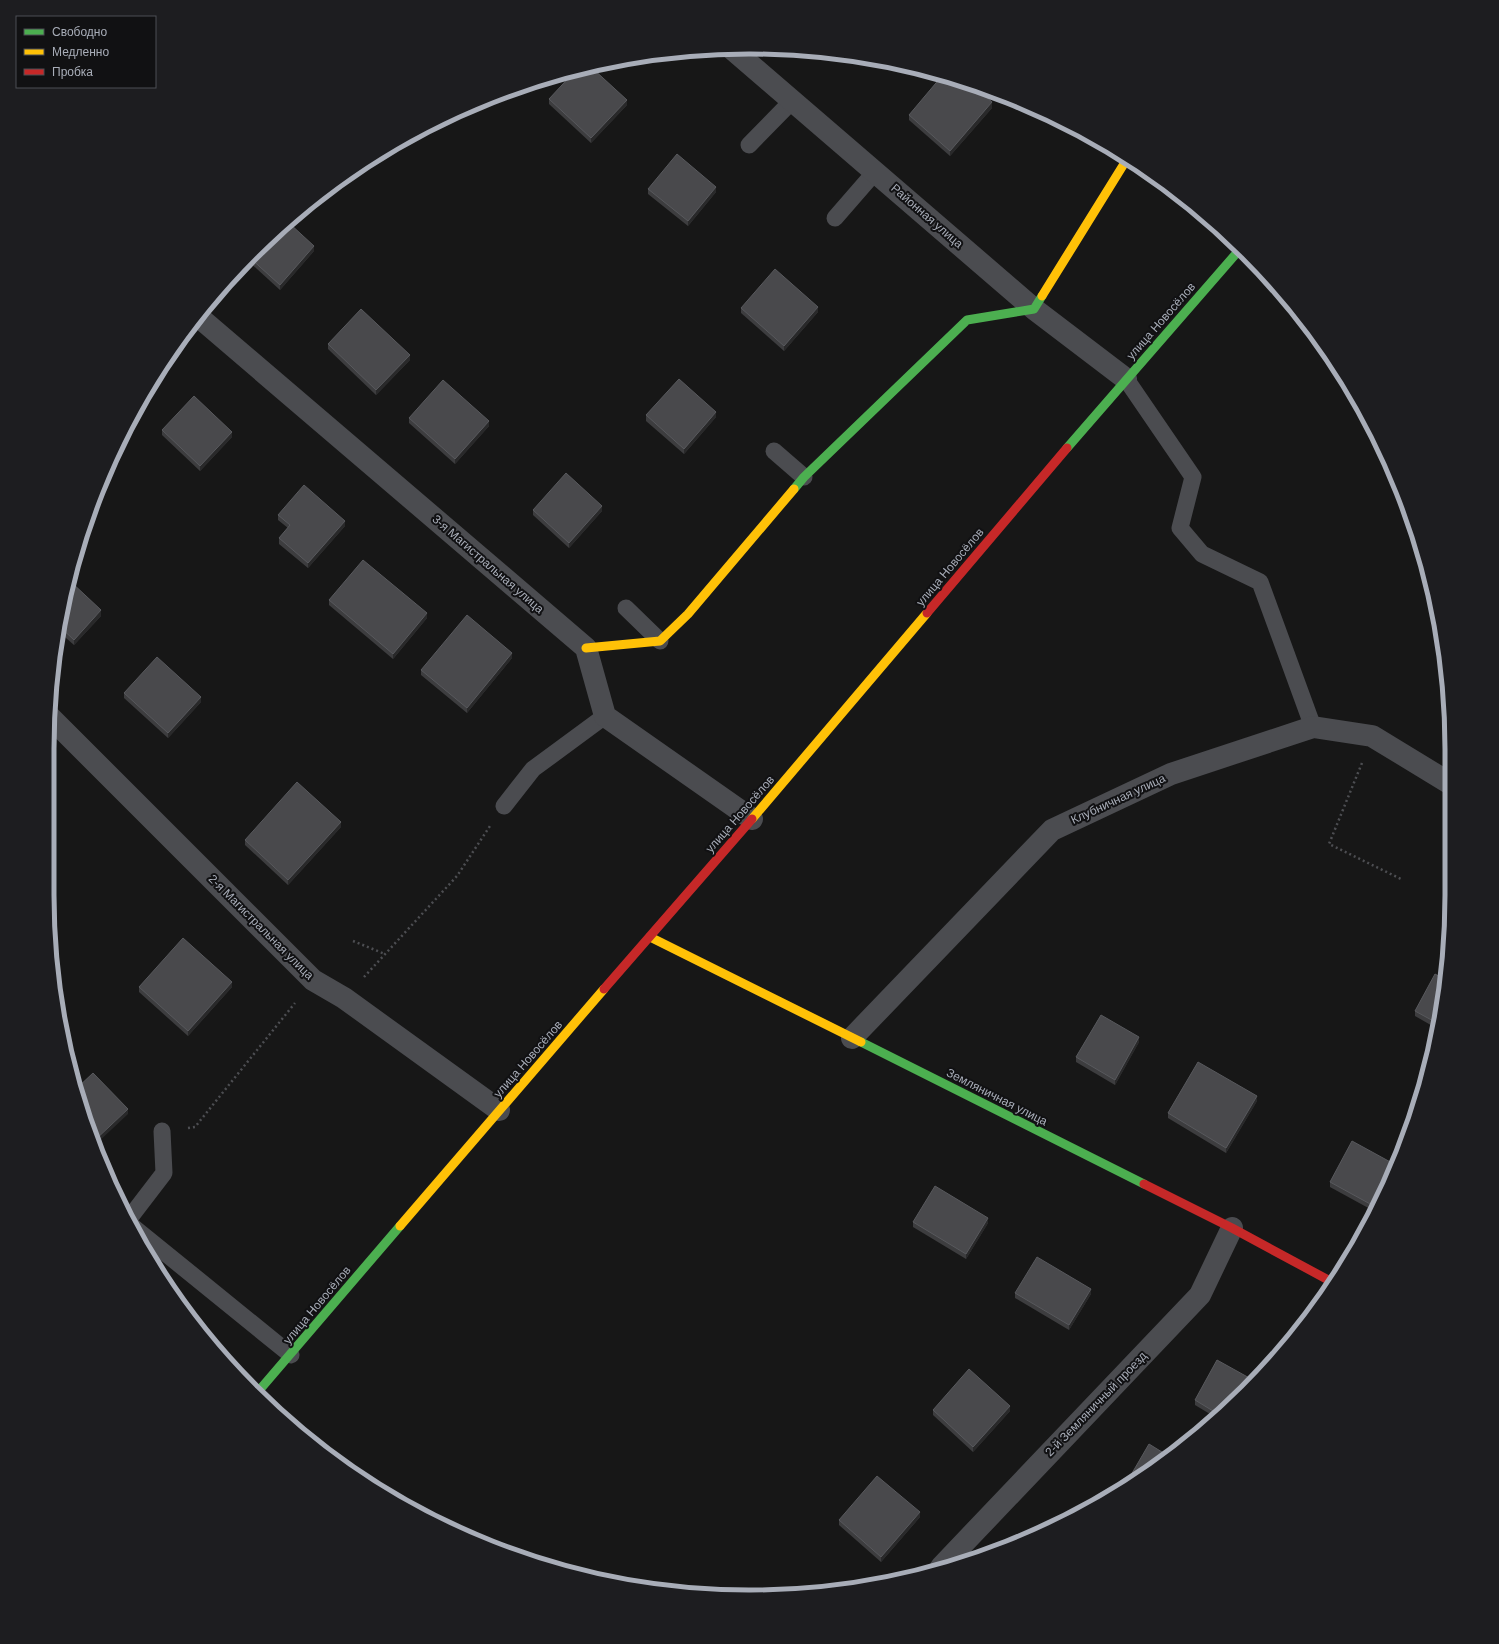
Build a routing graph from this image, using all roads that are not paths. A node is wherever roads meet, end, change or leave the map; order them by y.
1 (738, 54) edge
2 (792, 101) junction
3 (749, 145) dead end
4 (1124, 164) edge
5 (875, 172) junction
6 (835, 218) dead end
7 (1236, 253) edge
8 (1034, 309) junction
9 (203, 320) edge
10 (1126, 379) junction
11 (774, 451) dead end
12 (804, 477) junction
13 (626, 608) dead end
14 (660, 641) junction
15 (586, 648) junction
16 (605, 716) junction
17 (55, 722) edge
18 (1313, 727) junction
19 (1445, 780) edge
20 (504, 806) road end
21 (752, 819) junction
22 (650, 937) junction
23 (852, 1038) junction
24 (499, 1110) junction
25 (162, 1131) road end
26 (132, 1214) edge
27 (1232, 1228) junction
28 (143, 1235) edge
29 (1329, 1280) edge
30 (291, 1355) junction
31 (261, 1389) edge
32 (947, 1561) edge

1 - 2 street, Районная улица
2 - 3 lane
2 - 5 street, Районная улица
4 - 8 street
5 - 6 lane
5 - 8 street, Районная улица
7 - 10 street, улица Новосёлов
8 - 10 street, Районная улица
8 - 12 street
9 - 15 street, 3-я Магистральная улица
10 - 18 lane
10 - 21 street, улица Новосёлов
11 - 12 lane
12 - 14 street
13 - 14 lane
14 - 15 street
15 - 16 street
16 - 20 lane
16 - 21 street
17 - 24 street, 2-я Магистральная улица
18 - 19 street, Клубничная улица
18 - 23 street, Клубничная улица
21 - 22 street, улица Новосёлов
22 - 23 street, Земляничная улица
22 - 24 street, улица Новосёлов
23 - 27 street, Земляничная улица
24 - 30 street, улица Новосёлов
25 - 26 lane
27 - 29 street, Земляничная улица
27 - 32 street, 2-й Земляничный проезд
28 - 30 lane
30 - 31 street, улица Новосёлов

